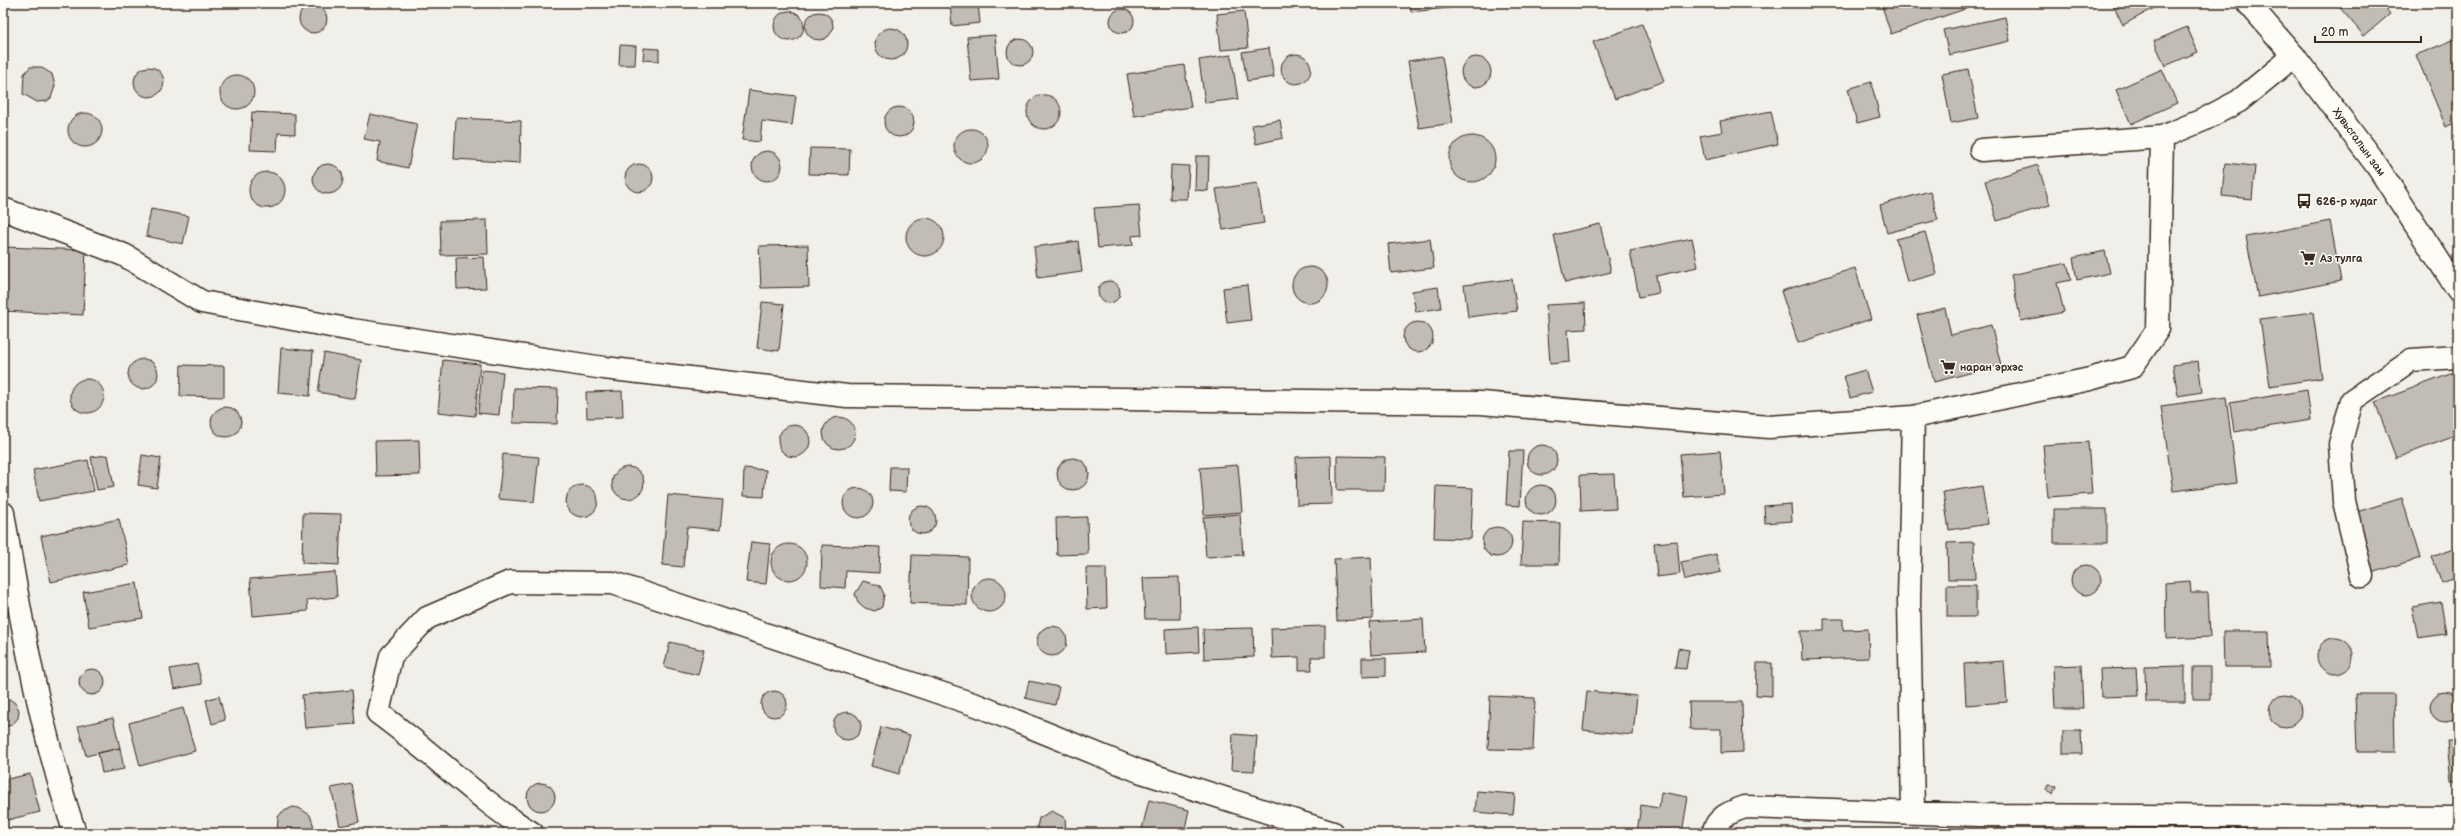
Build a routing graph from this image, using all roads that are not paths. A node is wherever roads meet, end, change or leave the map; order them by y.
1 (2248, 3) edge
2 (2294, 56) junction
3 (2162, 137) junction
4 (1981, 150) dead end
5 (3, 209) edge
6 (2458, 290) edge
7 (2458, 357) edge
8 (1913, 417) junction
9 (3, 513) edge
10 (2362, 576) dead end
11 (1913, 812) junction
12 (2458, 818) edge
13 (1986, 824) edge
14 (75, 833) edge
15 (532, 833) edge
16 (1333, 833) edge
17 (1713, 833) edge

1 - 2 street, Хувьсгалын зам
2 - 3 street
2 - 6 street, Хувьсгалын зам
3 - 4 street
3 - 8 street
5 - 8 street
7 - 10 street
8 - 11 street
9 - 14 street
11 - 13 street
11 - 17 street
12 - 13 street
15 - 16 street

